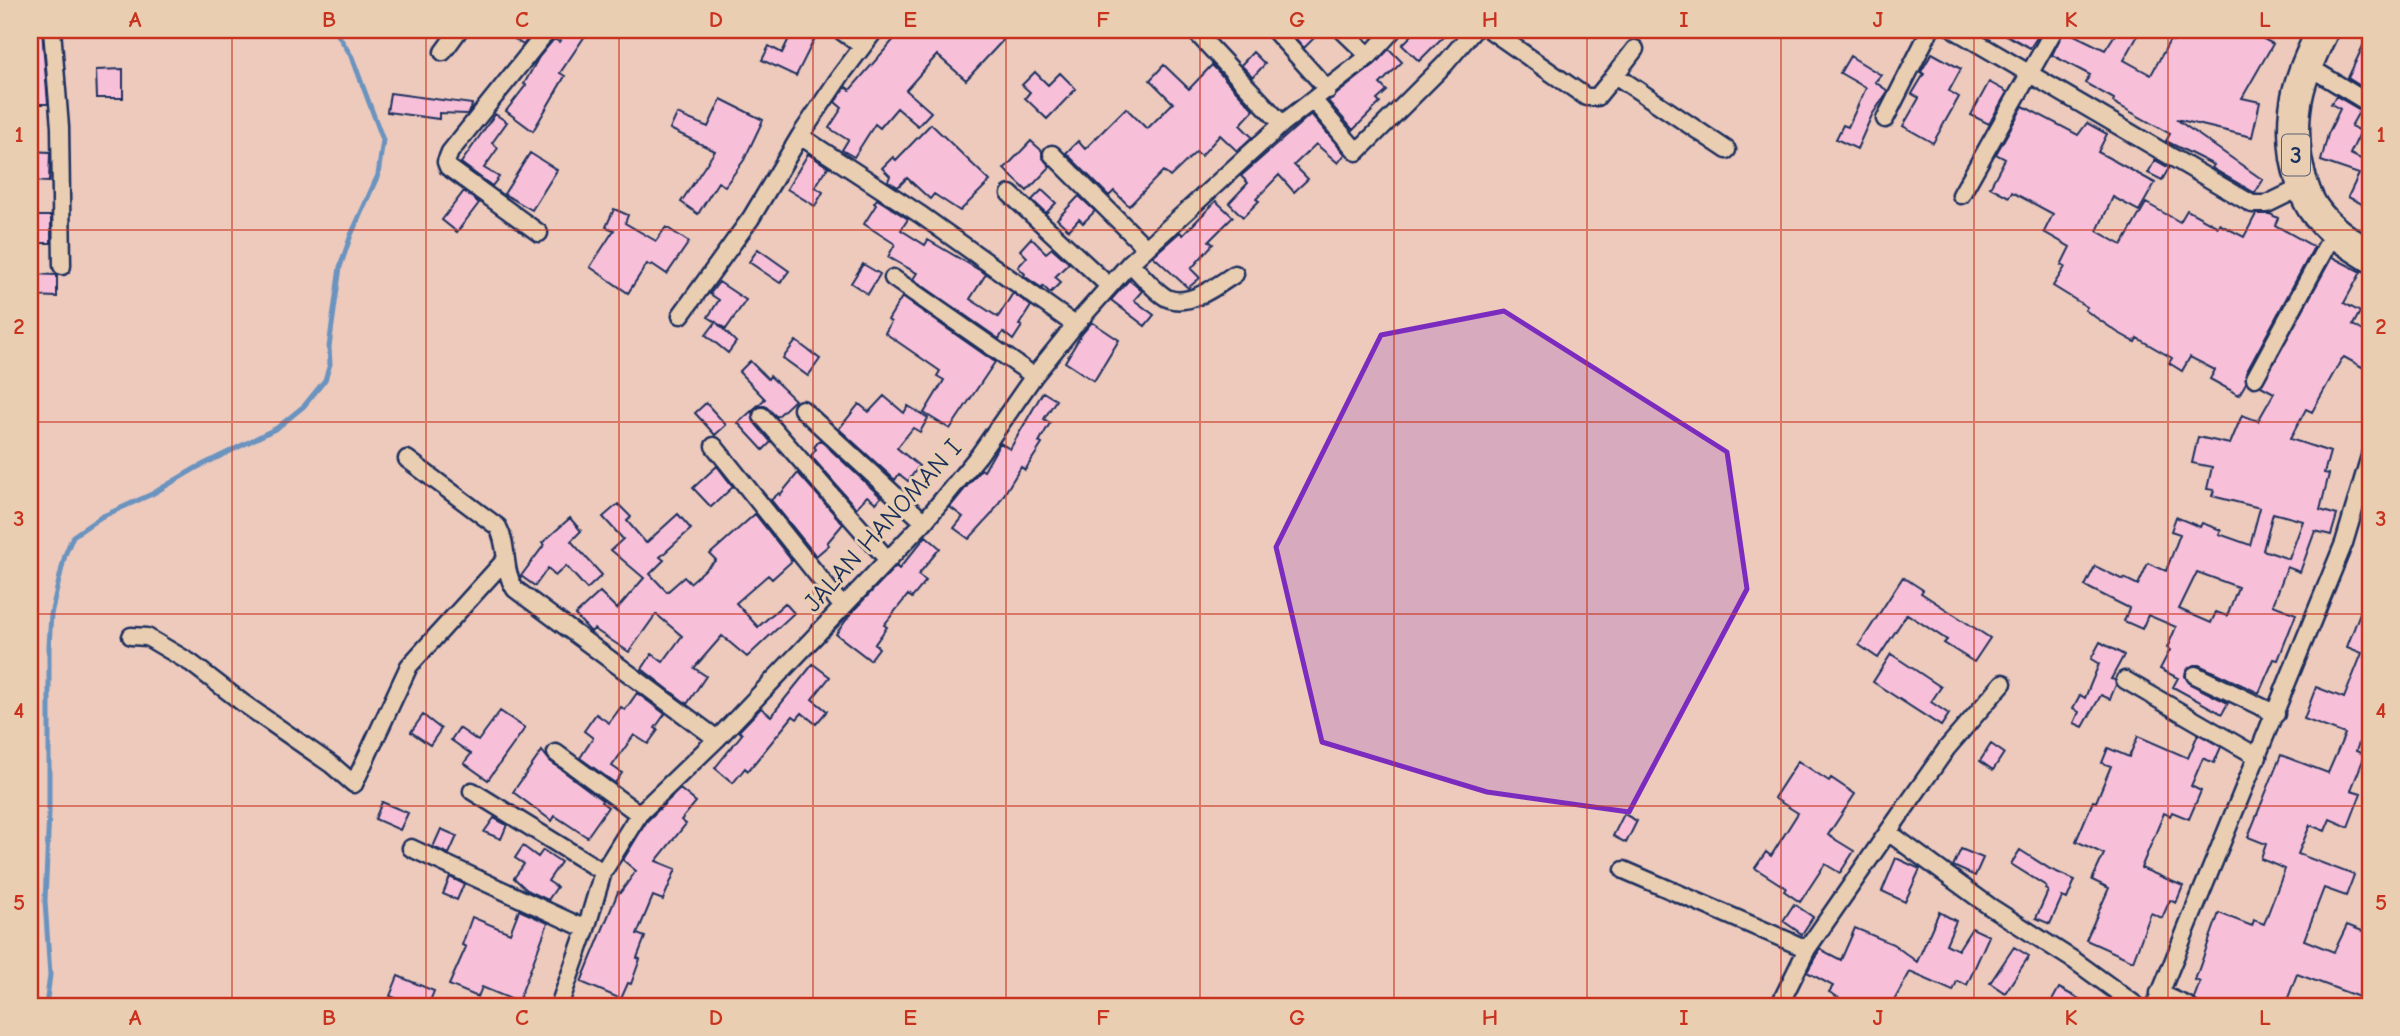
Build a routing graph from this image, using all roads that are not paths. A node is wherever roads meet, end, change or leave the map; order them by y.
1 (52, 30) edge
2 (459, 30) edge
3 (548, 30) edge
4 (840, 30) edge
5 (875, 30) edge
6 (1194, 30) edge
7 (1274, 30) edge
8 (1342, 30) edge
9 (1393, 30) edge
10 (1474, 30) edge
11 (1490, 30) edge
12 (1930, 30) edge
13 (1955, 30) edge
14 (2054, 30) edge
15 (2323, 30) edge
16 (862, 46) junction
17 (1635, 49) dead end
18 (443, 52) dead end
19 (1369, 56) junction
20 (2306, 65) junction
21 (1615, 75) junction
22 (2030, 75) junction
23 (1328, 90) junction
24 (1314, 101) junction
25 (2370, 104) edge
26 (1885, 119) dead end
27 (1282, 124) junction
28 (800, 136) junction
29 (1727, 150) dead end
30 (1052, 154) dead end
31 (2304, 186) junction
32 (1010, 194) dead end
33 (1961, 195) dead end
34 (2334, 232) junction
35 (539, 233) dead end
36 (1145, 247) junction
37 (2370, 256) edge
38 (1130, 263) junction
39 (62, 266) dead end
40 (1235, 274) dead end
41 (893, 278) dead end
42 (1109, 286) junction
43 (681, 315) dead end
44 (1074, 325) junction
45 (1034, 376) junction
46 (2255, 378) dead end
47 (802, 409) dead end
48 (762, 416) dead end
49 (714, 446) dead end
50 (2370, 456) edge
51 (407, 459) dead end
52 (924, 522) junction
53 (887, 559) junction
54 (505, 560) junction
55 (842, 606) junction
56 (131, 636) dead end
57 (2195, 675) dead end
58 (2125, 680) dead end
59 (2003, 683) dead end
60 (2276, 714) junction
61 (718, 739) junction
62 (556, 753) dead end
63 (2258, 757) junction
64 (472, 791) dead end
65 (639, 814) junction
66 (1888, 832) junction
67 (411, 848) dead end
68 (1624, 870) dead end
69 (603, 872) junction
70 (586, 929) junction
71 (1807, 949) junction
72 (2157, 1000) edge
73 (559, 1006) edge
74 (1779, 1006) edge
75 (2137, 1006) edge
76 (2188, 1006) edge

1 - 39 street
2 - 18 street
3 - 35 street
4 - 16 street
5 - 16 street
6 - 27 street
7 - 23 street
8 - 19 street
9 - 19 street, JALAN HANOMAN I
10 - 24 street
11 - 21 street
12 - 26 street
13 - 22 street
14 - 22 street
15 - 20 highway, 3
16 - 28 street
17 - 21 street
19 - 23 street, JALAN HANOMAN I
20 - 25 street
20 - 31 highway, 3
21 - 29 street
22 - 31 street
22 - 33 street
23 - 24 street, JALAN HANOMAN I
24 - 27 street, JALAN HANOMAN I
27 - 36 street, JALAN HANOMAN I
28 - 43 street
28 - 44 street
30 - 36 street
31 - 34 highway, 3
32 - 42 street
34 - 37 highway, 3
34 - 46 street
36 - 38 street, JALAN HANOMAN I
38 - 40 street
38 - 42 street, JALAN HANOMAN I
41 - 45 street
42 - 44 street, JALAN HANOMAN I
44 - 45 street, JALAN HANOMAN I
45 - 52 street, JALAN HANOMAN I
47 - 52 street
48 - 53 street
49 - 55 street
50 - 60 street
51 - 54 street
52 - 53 street, JALAN HANOMAN I
53 - 55 street, JALAN HANOMAN I
54 - 56 street
54 - 61 street
55 - 61 street, JALAN HANOMAN I
57 - 60 street
58 - 63 street
59 - 66 street
60 - 63 street
61 - 65 street, JALAN HANOMAN I
62 - 65 street
63 - 72 street
64 - 69 street
65 - 69 street, JALAN HANOMAN I
66 - 71 street
66 - 75 street
67 - 70 street
68 - 71 street
69 - 70 street, JALAN HANOMAN I
70 - 73 street, JALAN HANOMAN I
71 - 74 street
72 - 76 street

